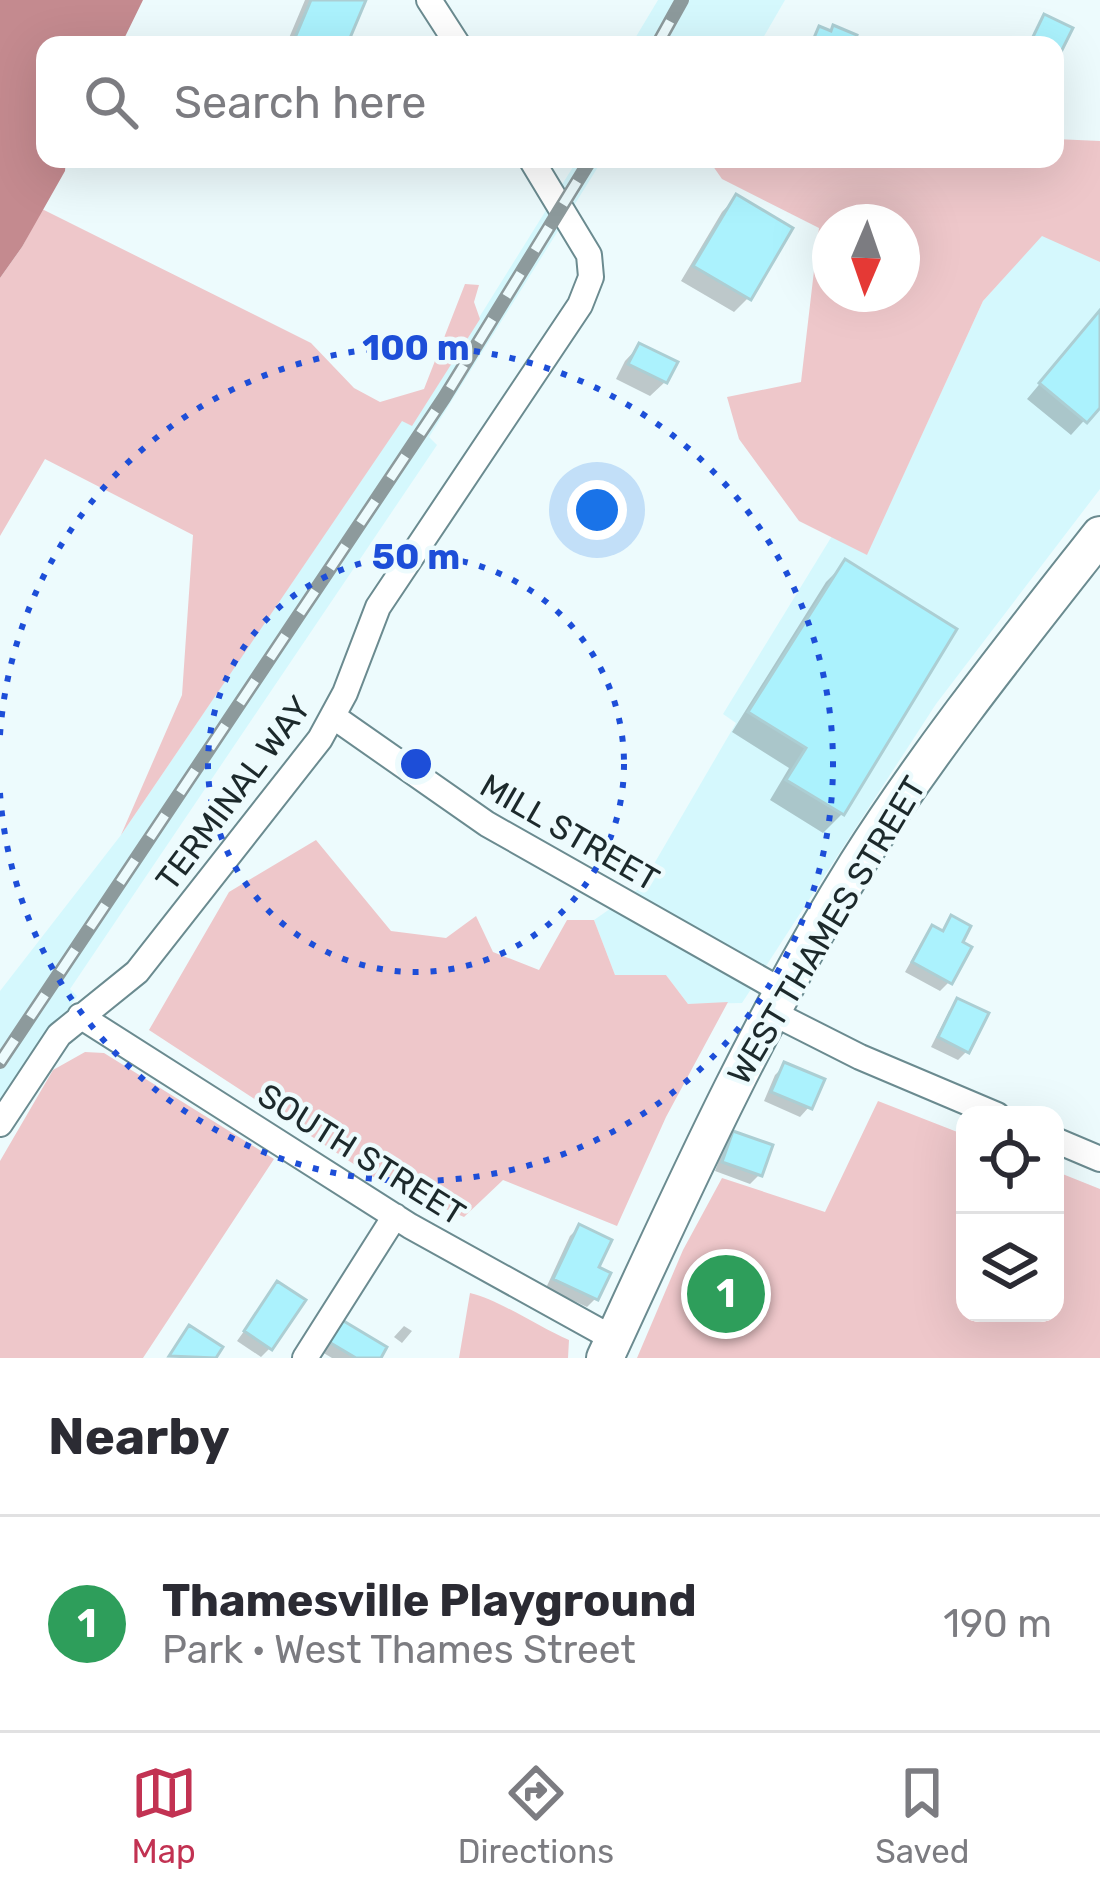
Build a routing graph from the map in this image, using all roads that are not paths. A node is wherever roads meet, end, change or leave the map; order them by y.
1 (429, 0) edge
2 (452, 36) edge
3 (537, 168) edge
4 (1100, 535) edge
5 (334, 717) junction
6 (776, 1002) junction
7 (80, 1016) junction
8 (976, 1106) edge
9 (0, 1124) edge
10 (1064, 1144) edge
11 (1100, 1159) edge
12 (395, 1216) junction
13 (609, 1349) edge
14 (305, 1358) edge

1 - 2 street
3 - 5 street, TERMINAL WAY
4 - 6 main road, WEST THAMES STREET
5 - 6 street, MILL STREET
5 - 7 street, TERMINAL WAY
6 - 8 street, MILL STREET
6 - 13 main road, WEST THAMES STREET
7 - 9 street, TERMINAL WAY
7 - 12 street, SOUTH STREET
10 - 11 street
12 - 13 street, SOUTH STREET
12 - 14 street

